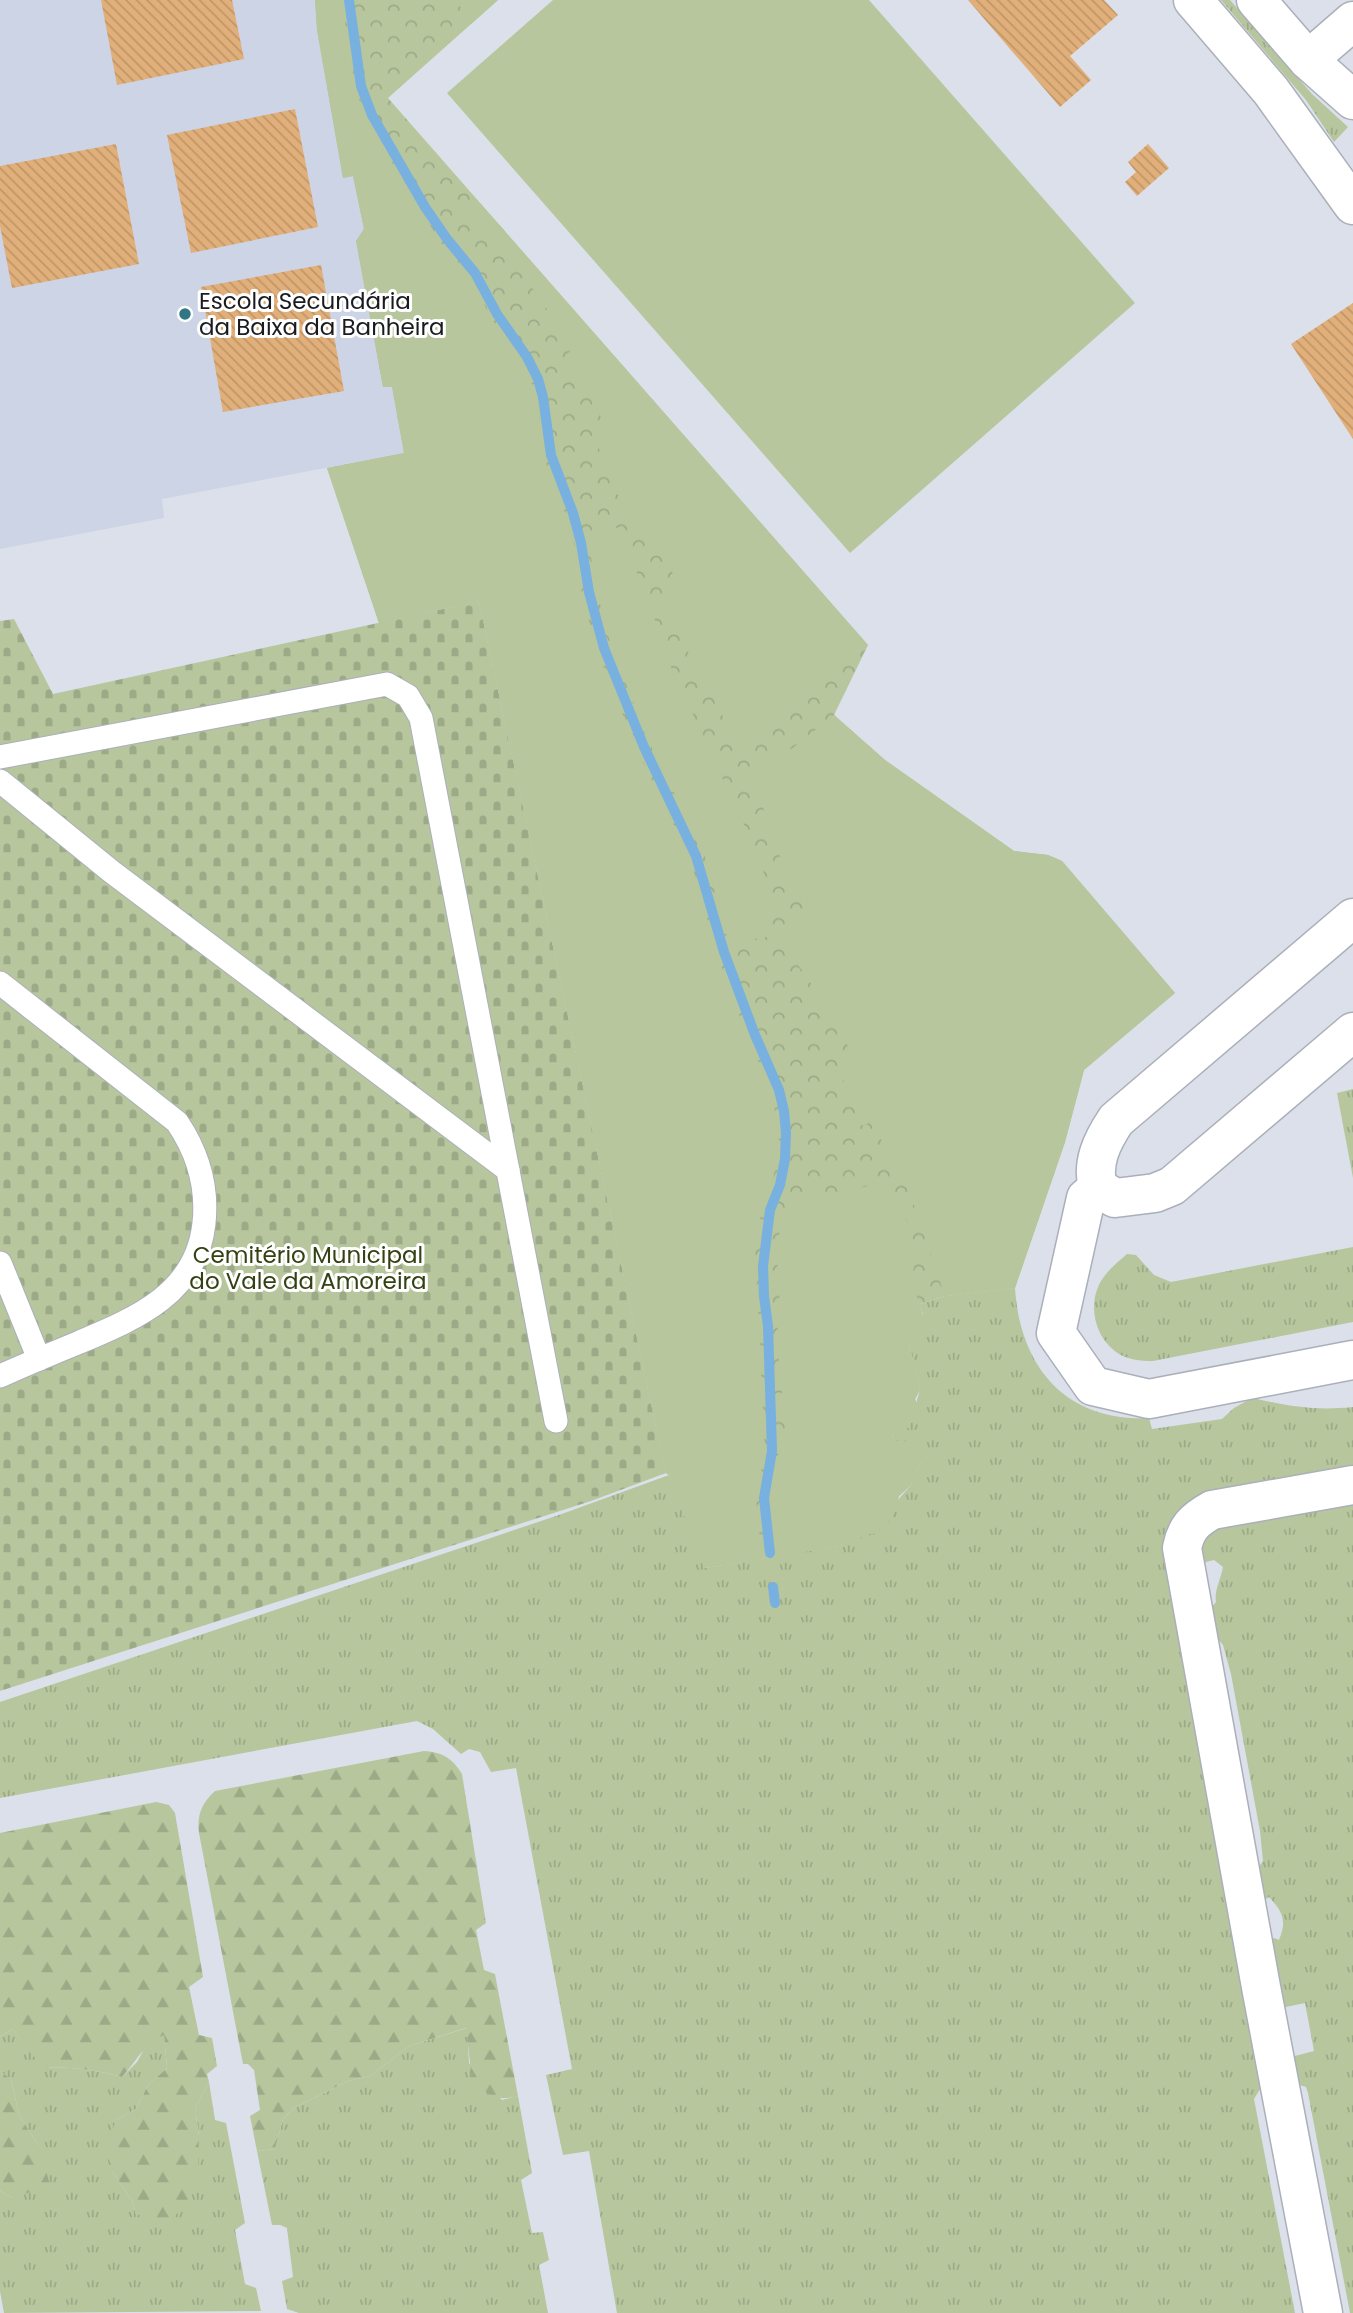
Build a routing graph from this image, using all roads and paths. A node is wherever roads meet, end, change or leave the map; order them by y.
1 (1193, 0) edge
2 (1256, 0) edge
3 (1353, 21) edge
4 (1308, 60) junction
5 (1353, 100) edge
6 (1353, 205) edge
7 (0, 757) edge
8 (0, 781) edge
9 (1353, 918) edge
10 (0, 984) edge
11 (1353, 1032) edge
12 (508, 1170) junction
13 (1098, 1188) junction
14 (0, 1263) edge
15 (39, 1359) junction
16 (1353, 1360) edge
17 (0, 1376) edge
18 (556, 1421) dead end
19 (1353, 1485) edge
20 (1323, 2313) edge

1 - 6 street
2 - 4 street
3 - 4 street
4 - 5 street
7 - 12 lane
8 - 12 lane
9 - 13 street
10 - 15 lane
11 - 13 street
12 - 18 lane
13 - 16 street
14 - 15 lane
15 - 17 lane
19 - 20 street

